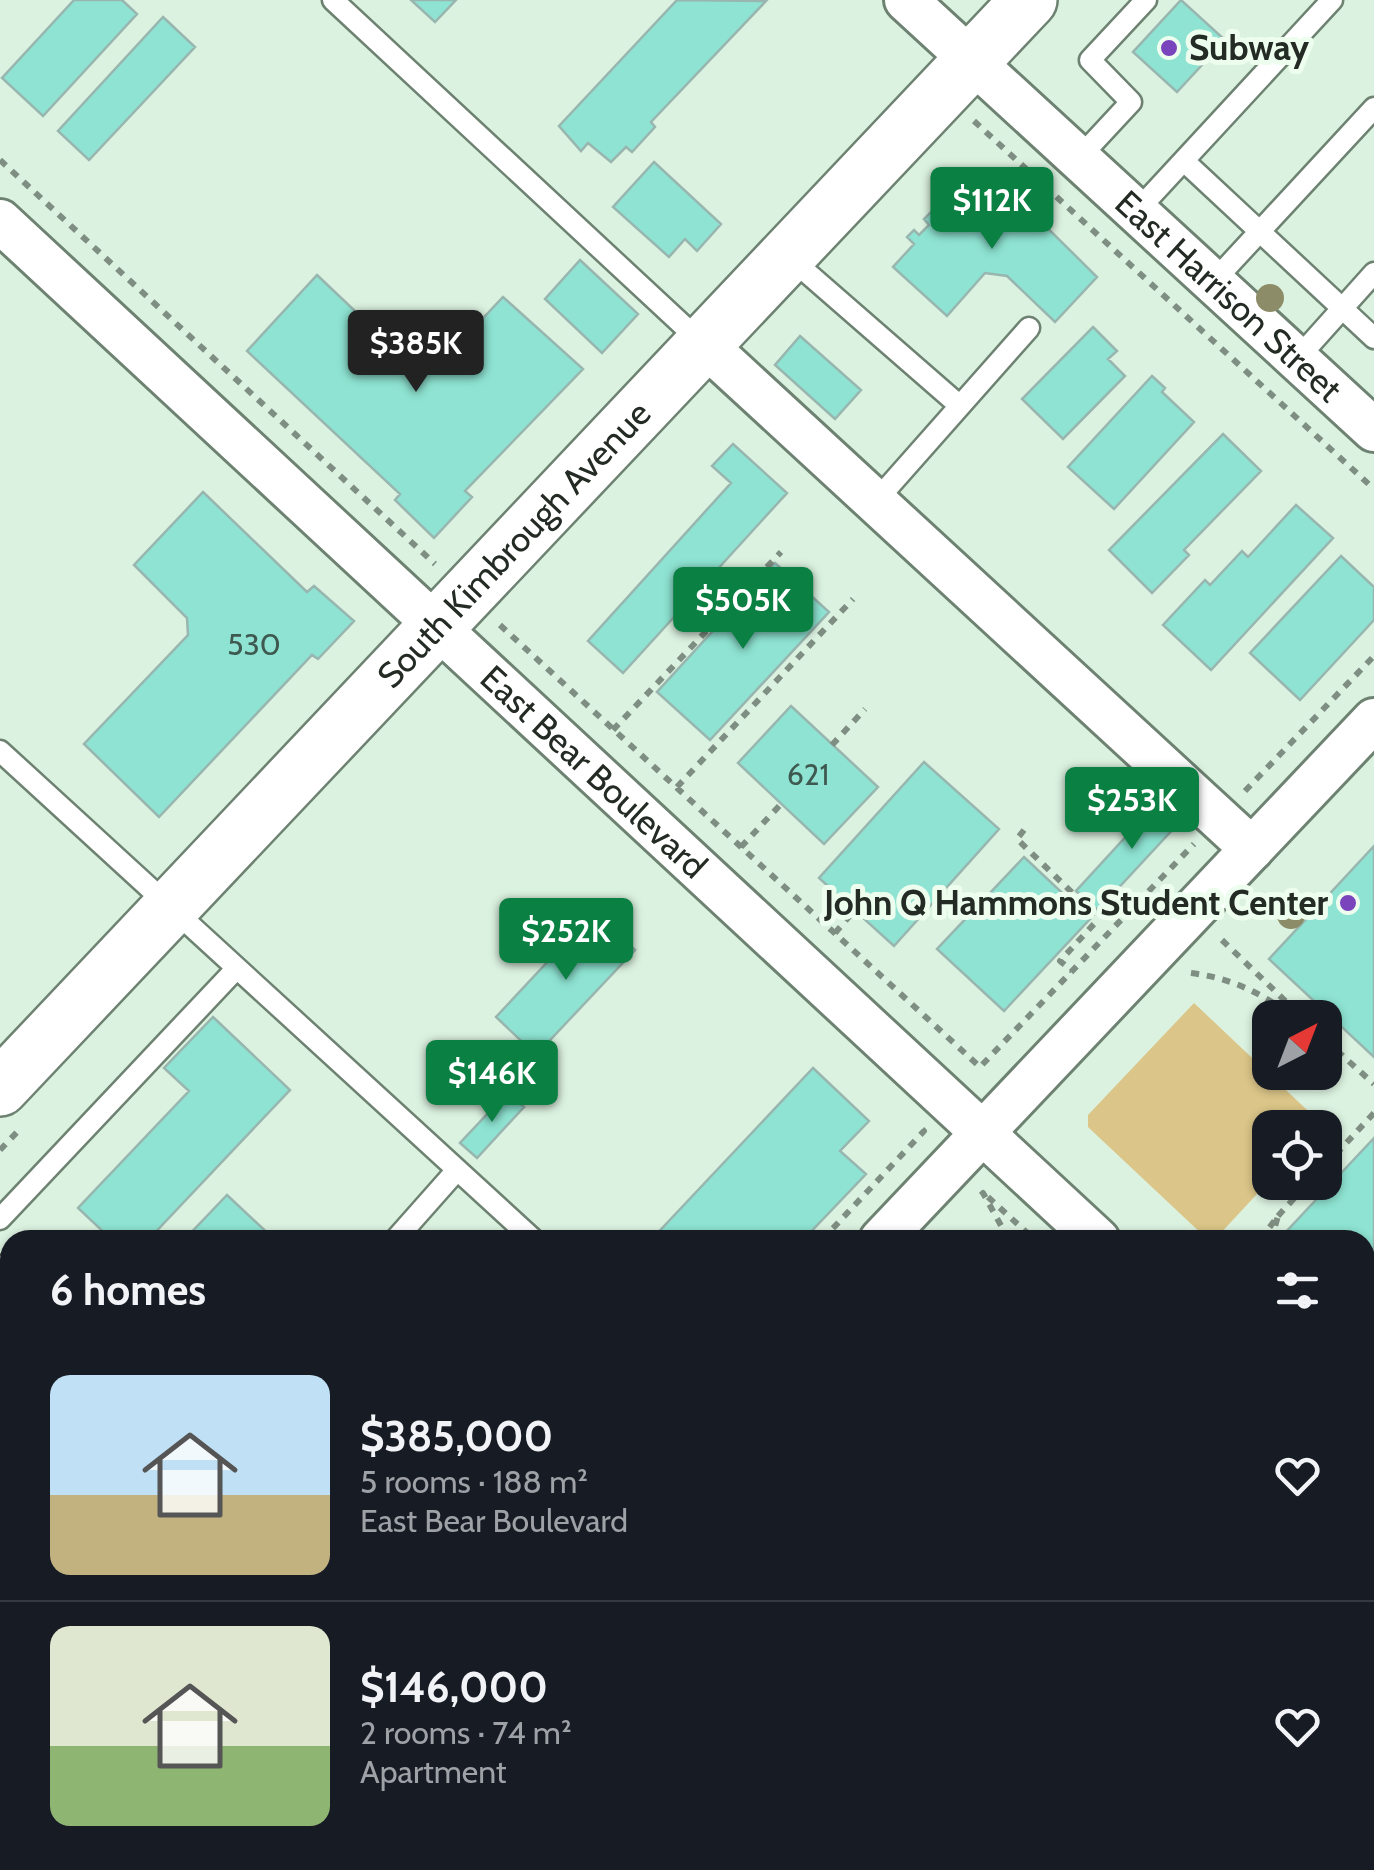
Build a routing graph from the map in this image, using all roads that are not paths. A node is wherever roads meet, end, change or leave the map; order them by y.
1 (333, 0) edge
2 (906, 0) edge
3 (1029, 0) edge
4 (1146, 0) edge
5 (1332, 0) edge
6 (971, 60) junction
7 (1374, 108) edge
8 (1078, 159) junction
9 (1184, 161) junction
10 (1136, 212) junction
11 (0, 220) edge
12 (1259, 232) junction
13 (788, 255) junction
14 (1374, 273) edge
15 (1213, 282) junction
16 (1342, 308) junction
17 (1029, 328) dead end
18 (1374, 338) edge
19 (704, 344) junction
20 (1297, 359) junction
21 (960, 406) junction
22 (1374, 430) edge
23 (875, 502) junction
24 (437, 627) junction
25 (1374, 720) edge
26 (0, 751) edge
27 (1252, 849) junction
28 (170, 909) junction
29 (236, 970) junction
30 (13, 1105) edge
31 (980, 1132) junction
32 (457, 1170) junction
33 (0, 1219) edge
34 (404, 1230) edge
35 (523, 1230) edge
36 (890, 1230) edge
37 (1087, 1230) edge

1 - 19 lane
2 - 6 street, East Harrison Street
3 - 6 main road, South Kimbrough Avenue
4 - 8 lane
5 - 9 lane
6 - 8 street, East Harrison Street
6 - 13 main road, South Kimbrough Avenue
7 - 12 lane
8 - 10 street, East Harrison Street
9 - 10 lane
9 - 12 lane
10 - 15 street, East Harrison Street
11 - 24 street, East Bear Boulevard
12 - 15 lane
12 - 16 lane
13 - 19 main road, South Kimbrough Avenue
13 - 21 lane
14 - 16 lane
15 - 20 street, East Harrison Street
16 - 18 lane
16 - 20 lane
17 - 21 lane
19 - 23 street
19 - 24 main road, South Kimbrough Avenue
20 - 22 street, East Harrison Street
21 - 23 lane
23 - 27 street
24 - 28 main road, South Kimbrough Avenue
24 - 31 street, East Bear Boulevard
25 - 27 street
26 - 28 lane
27 - 31 street
28 - 29 lane
28 - 30 main road, South Kimbrough Avenue
29 - 32 lane
29 - 33 lane
31 - 36 street
31 - 37 street, East Bear Boulevard
32 - 34 lane
32 - 35 lane

